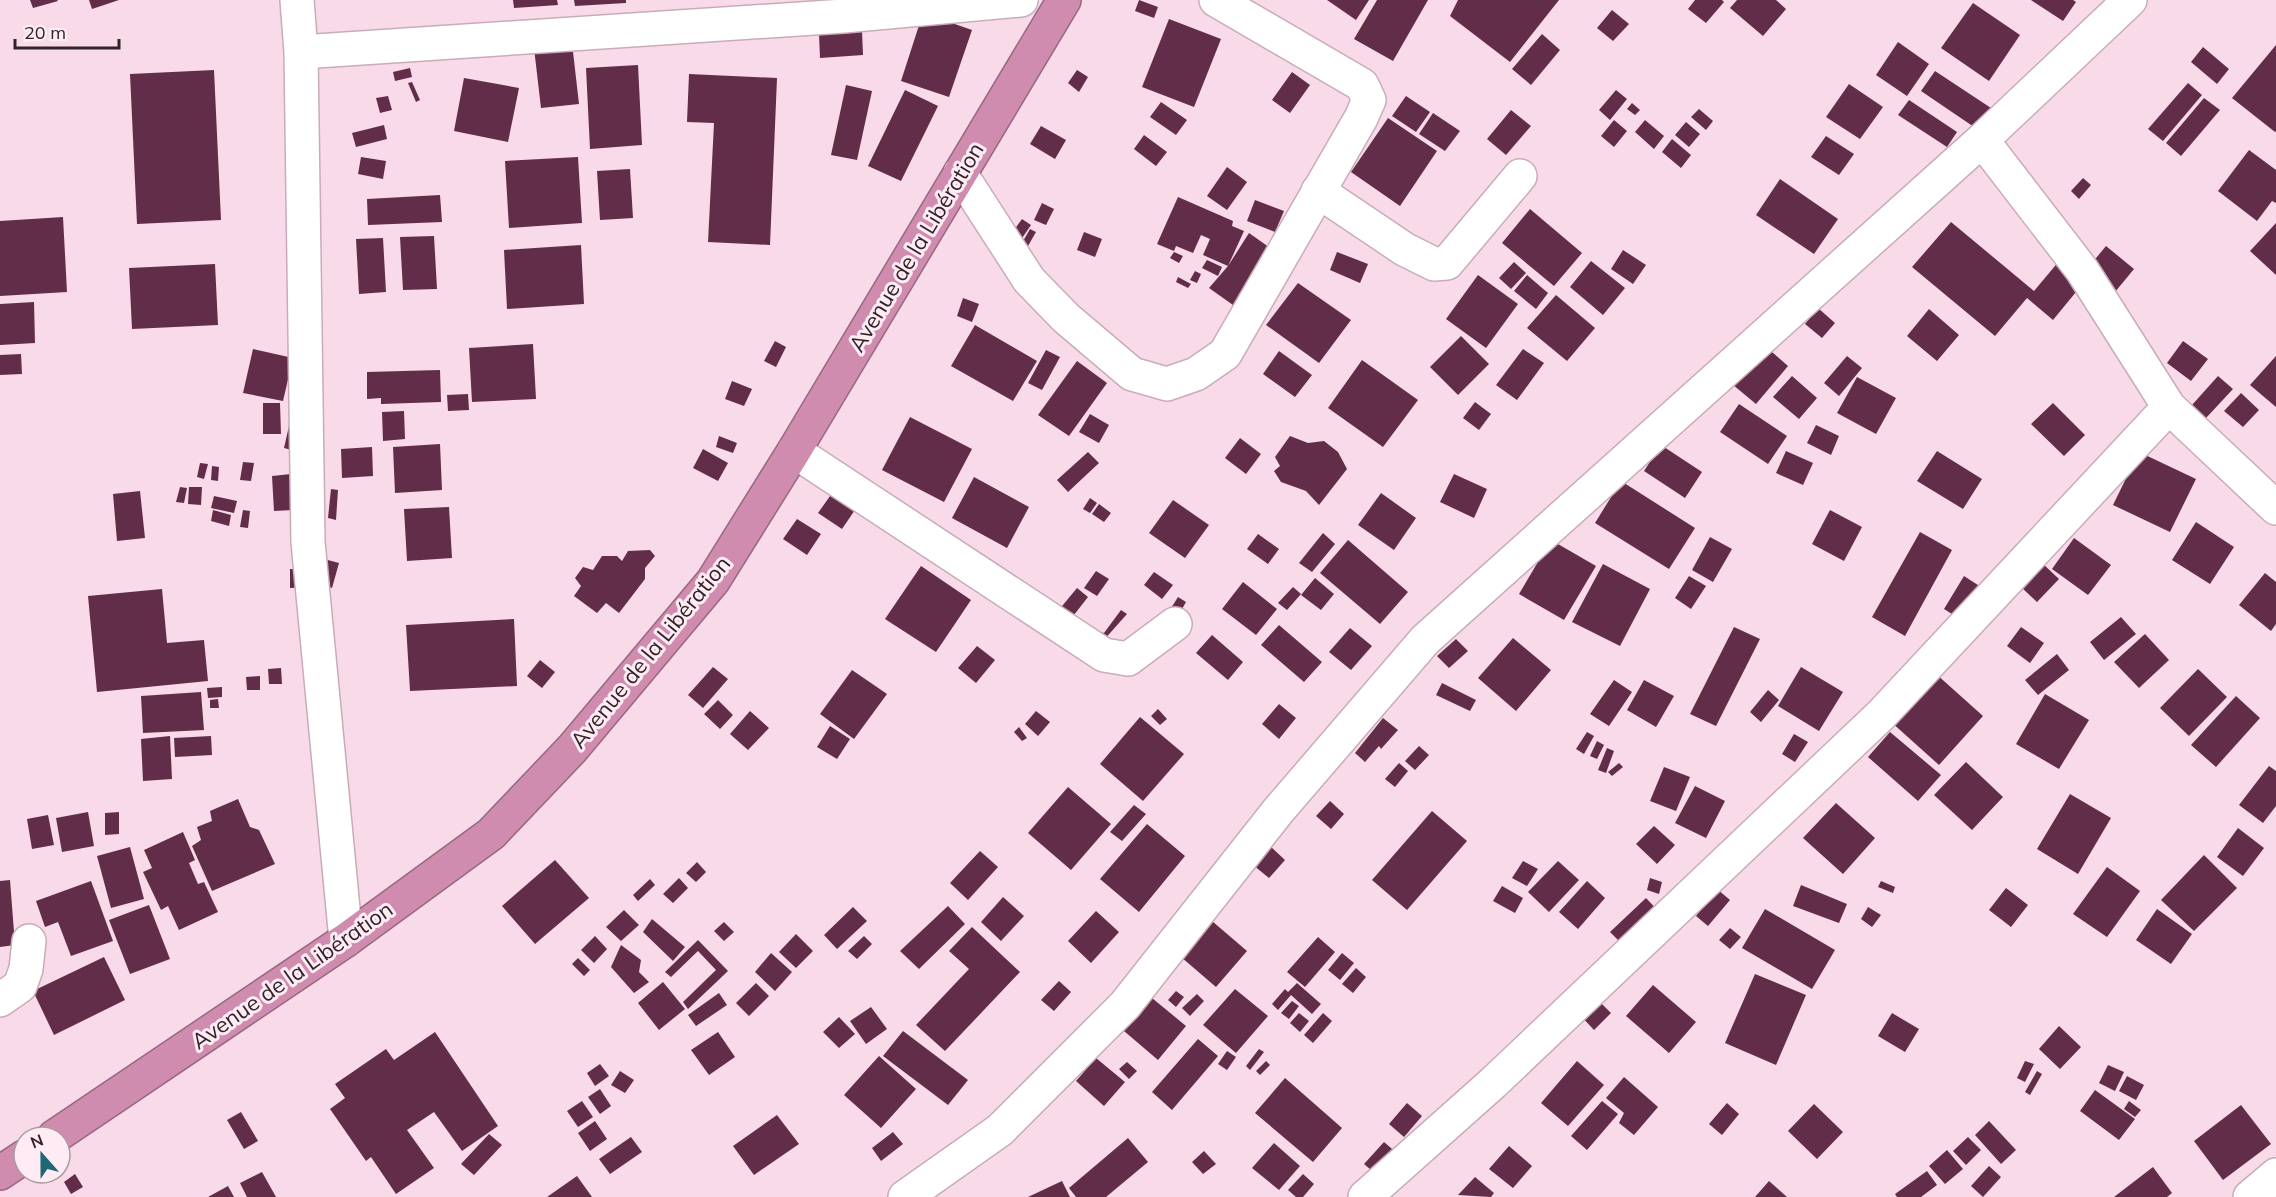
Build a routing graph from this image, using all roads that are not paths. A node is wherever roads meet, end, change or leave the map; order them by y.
1 (297, 0) edge
2 (1021, 0) edge
3 (1064, 0) edge
4 (1215, 0) edge
5 (2130, 0) edge
6 (844, 8) edge
7 (301, 51) junction
8 (1982, 140) junction
9 (960, 173) junction
10 (1520, 176) dead end
11 (1318, 191) junction
12 (2169, 407) junction
13 (794, 451) junction
14 (2276, 508) edge
15 (1175, 624) dead end
16 (346, 940) junction
17 (29, 941) dead end
18 (0, 1000) edge
19 (72, 1125) edge
20 (2276, 1175) edge
21 (905, 1197) edge
22 (1365, 1197) edge
23 (2250, 1197) edge

1 - 7 street
2 - 6 street
3 - 9 highway, Avenue de la Libération
4 - 11 street
5 - 8 street
6 - 7 street
7 - 16 street
8 - 12 street
8 - 21 street
9 - 11 street
9 - 13 highway, Avenue de la Libération
10 - 11 street
12 - 14 street
12 - 22 street
13 - 15 street
13 - 16 highway, Avenue de la Libération
16 - 19 highway, Avenue de la Libération
17 - 18 street
20 - 23 street

